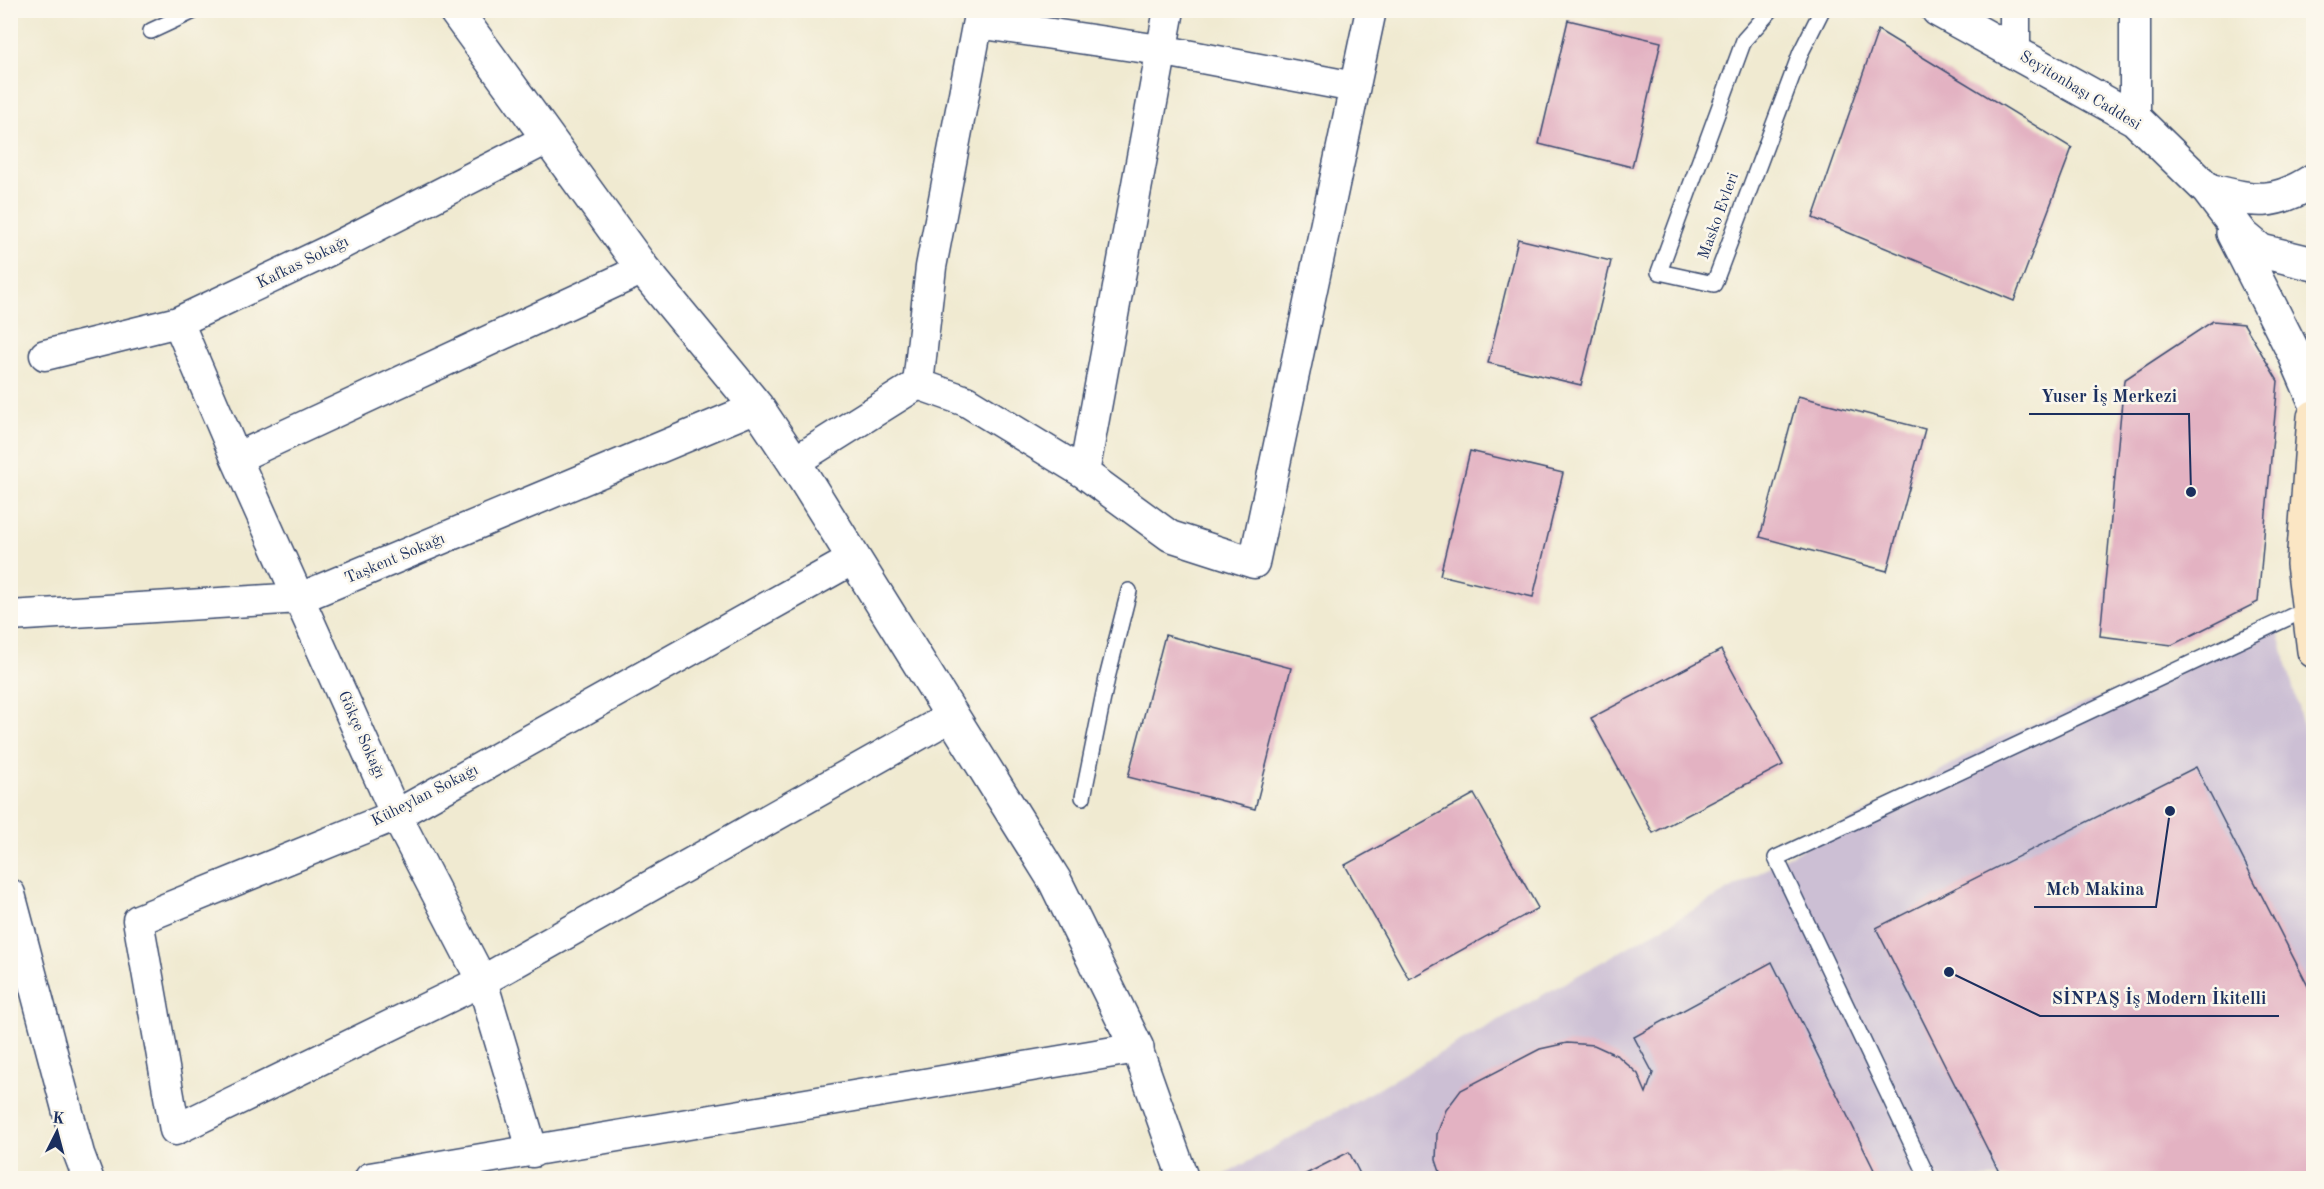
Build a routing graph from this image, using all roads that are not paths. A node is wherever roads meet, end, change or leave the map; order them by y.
1 (196, 10) edge
2 (454, 10) edge
3 (1169, 10) edge
4 (1371, 10) edge
5 (1771, 10) edge
6 (1822, 10) edge
7 (1938, 10) edge
8 (2015, 10) edge
9 (2135, 10) edge
10 (979, 17) edge
11 (151, 31) dead end
12 (1160, 50) junction
13 (2015, 52) junction
14 (1354, 87) junction
15 (2134, 120) junction
16 (549, 138) junction
17 (2313, 180) edge
18 (2208, 190) junction
19 (2313, 264) edge
20 (644, 269) junction
21 (178, 322) junction
22 (45, 355) dead end
23 (918, 384) junction
24 (2313, 399) edge
25 (757, 407) junction
26 (2313, 417) edge
27 (236, 458) junction
28 (794, 462) junction
29 (1084, 473) junction
30 (855, 558) junction
31 (1129, 591) dead end
32 (300, 598) junction
33 (2309, 608) junction
34 (10, 616) edge
35 (2313, 651) edge
36 (952, 716) junction
37 (1083, 797) dead end
38 (396, 815) junction
39 (10, 894) edge
40 (482, 981) junction
41 (1137, 1048) junction
42 (533, 1152) junction
43 (88, 1179) edge
44 (370, 1179) edge
45 (1183, 1179) edge
46 (1928, 1179) edge

1 - 11 lane
2 - 16 street
3 - 12 street
4 - 14 street
5 - 6 lane, Masko Evleri
7 - 13 street, Seyitonbaşı Caddesi
8 - 13 street
9 - 15 street
10 - 12 street
10 - 23 street
12 - 14 street
12 - 29 street
13 - 15 street, Seyitonbaşı Caddesi
14 - 29 street
15 - 18 street, Seyitonbaşı Caddesi
16 - 20 street
16 - 21 street, Kafkas Sokağı
17 - 18 street
18 - 19 street, Seyitonbaşı Caddesi
18 - 24 street, Seyitonbaşı Caddesi
20 - 25 street
20 - 27 street
21 - 22 street, Kafkas Sokağı
21 - 27 street, Gökçe Sokağı
23 - 28 street
23 - 29 street
25 - 28 street
25 - 32 street, Taşkent Sokağı
26 - 33 main road
27 - 32 street, Gökçe Sokağı
28 - 30 street
30 - 36 street
30 - 38 street, Küheylan Sokağı
31 - 37 lane
32 - 34 street, Taşkent Sokağı
32 - 38 street, Gökçe Sokağı
33 - 35 main road
33 - 46 lane
36 - 40 street
36 - 41 street
38 - 40 street, Gökçe Sokağı
38 - 40 street, Küheylan Sokağı
39 - 43 street
40 - 42 street, Gökçe Sokağı
41 - 42 street
41 - 45 street
42 - 44 street

